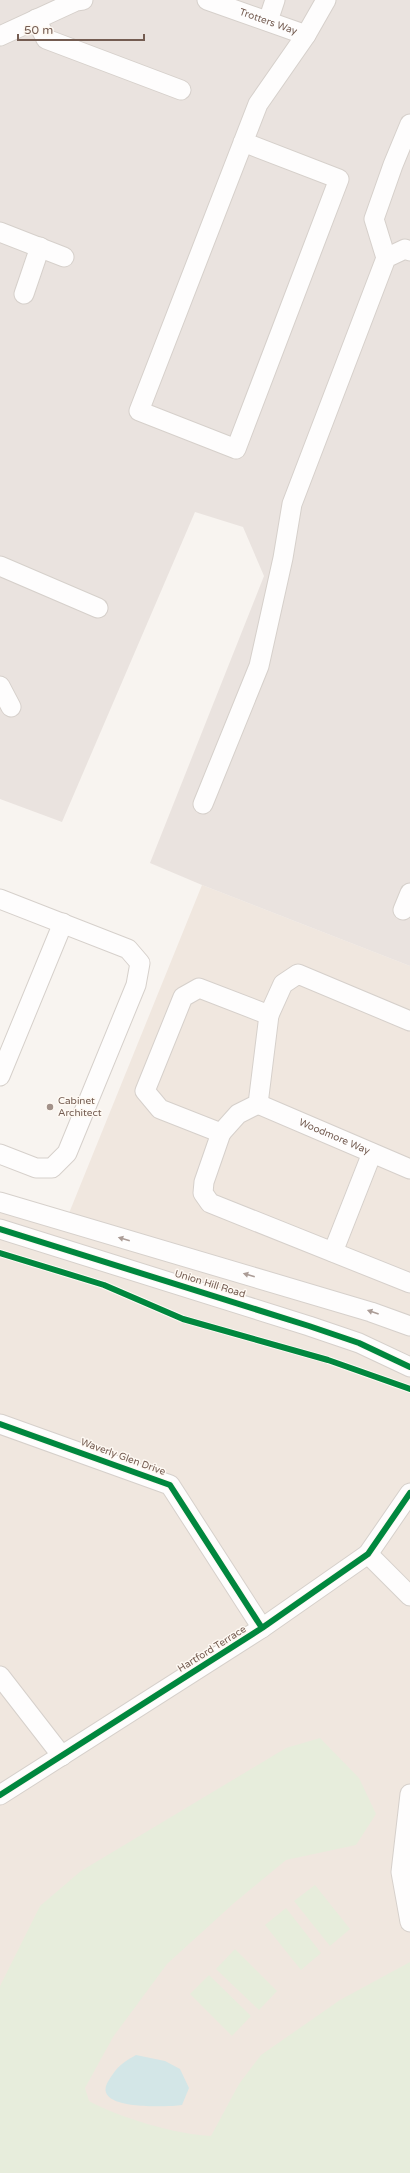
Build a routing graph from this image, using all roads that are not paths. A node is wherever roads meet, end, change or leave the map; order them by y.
1 (83, 0) edge
2 (207, 0) edge
3 (275, 0) edge
4 (326, 0) edge
5 (36, 19) junction
6 (268, 21) junction
7 (306, 35) junction
8 (0, 36) edge
9 (180, 90) dead end
10 (410, 124) edge
11 (243, 142) junction
12 (0, 232) edge
13 (40, 248) junction
14 (410, 250) edge
15 (64, 256) dead end
16 (386, 258) junction
17 (24, 294) dead end
18 (0, 566) edge
19 (98, 608) dead end
20 (0, 686) edge
21 (11, 707) dead end
22 (203, 804) dead end
23 (410, 892) edge
24 (0, 899) edge
25 (403, 910) dead end
26 (63, 923) junction
27 (269, 1015) junction
28 (410, 1021) edge
29 (0, 1076) edge
30 (258, 1104) junction
31 (221, 1133) junction
32 (372, 1153) junction
33 (0, 1154) edge
34 (410, 1169) edge
35 (0, 1202) edge
36 (0, 1229) edge
37 (333, 1252) junction
38 (410, 1283) edge
39 (410, 1326) edge
40 (410, 1367) edge
41 (0, 1424) edge
42 (410, 1493) edge
43 (368, 1554) junction
44 (410, 1596) edge
45 (262, 1628) junction
46 (0, 1676) edge
47 (62, 1756) junction
48 (410, 1794) edge
49 (0, 1795) edge
50 (410, 1922) edge

1 - 5 street
2 - 6 street, Trotters Way
3 - 6 street
4 - 7 street
5 - 8 street
5 - 9 street
6 - 7 street, Trotters Way
7 - 11 street
10 - 16 street
11 - 11 street
12 - 13 street
13 - 15 street
13 - 17 street
14 - 16 street
16 - 22 street
18 - 19 street
20 - 21 street
23 - 25 street
24 - 26 street
26 - 29 street
26 - 33 street
27 - 28 street
27 - 30 street
27 - 31 street
30 - 31 street
30 - 32 street, Woodmore Way
31 - 37 street
32 - 34 street, Woodmore Way
32 - 37 street
39 -> 35 street, Union Hill Road
36 - 40 street, Union Hill Road
37 - 38 street
41 - 45 street, Waverly Glen Drive
42 - 43 street, Hartford Terrace
43 - 44 street
43 - 45 street, Hartford Terrace
45 - 47 street, Hartford Terrace
46 - 47 street
47 - 49 street, Hartford Terrace
48 - 50 street

